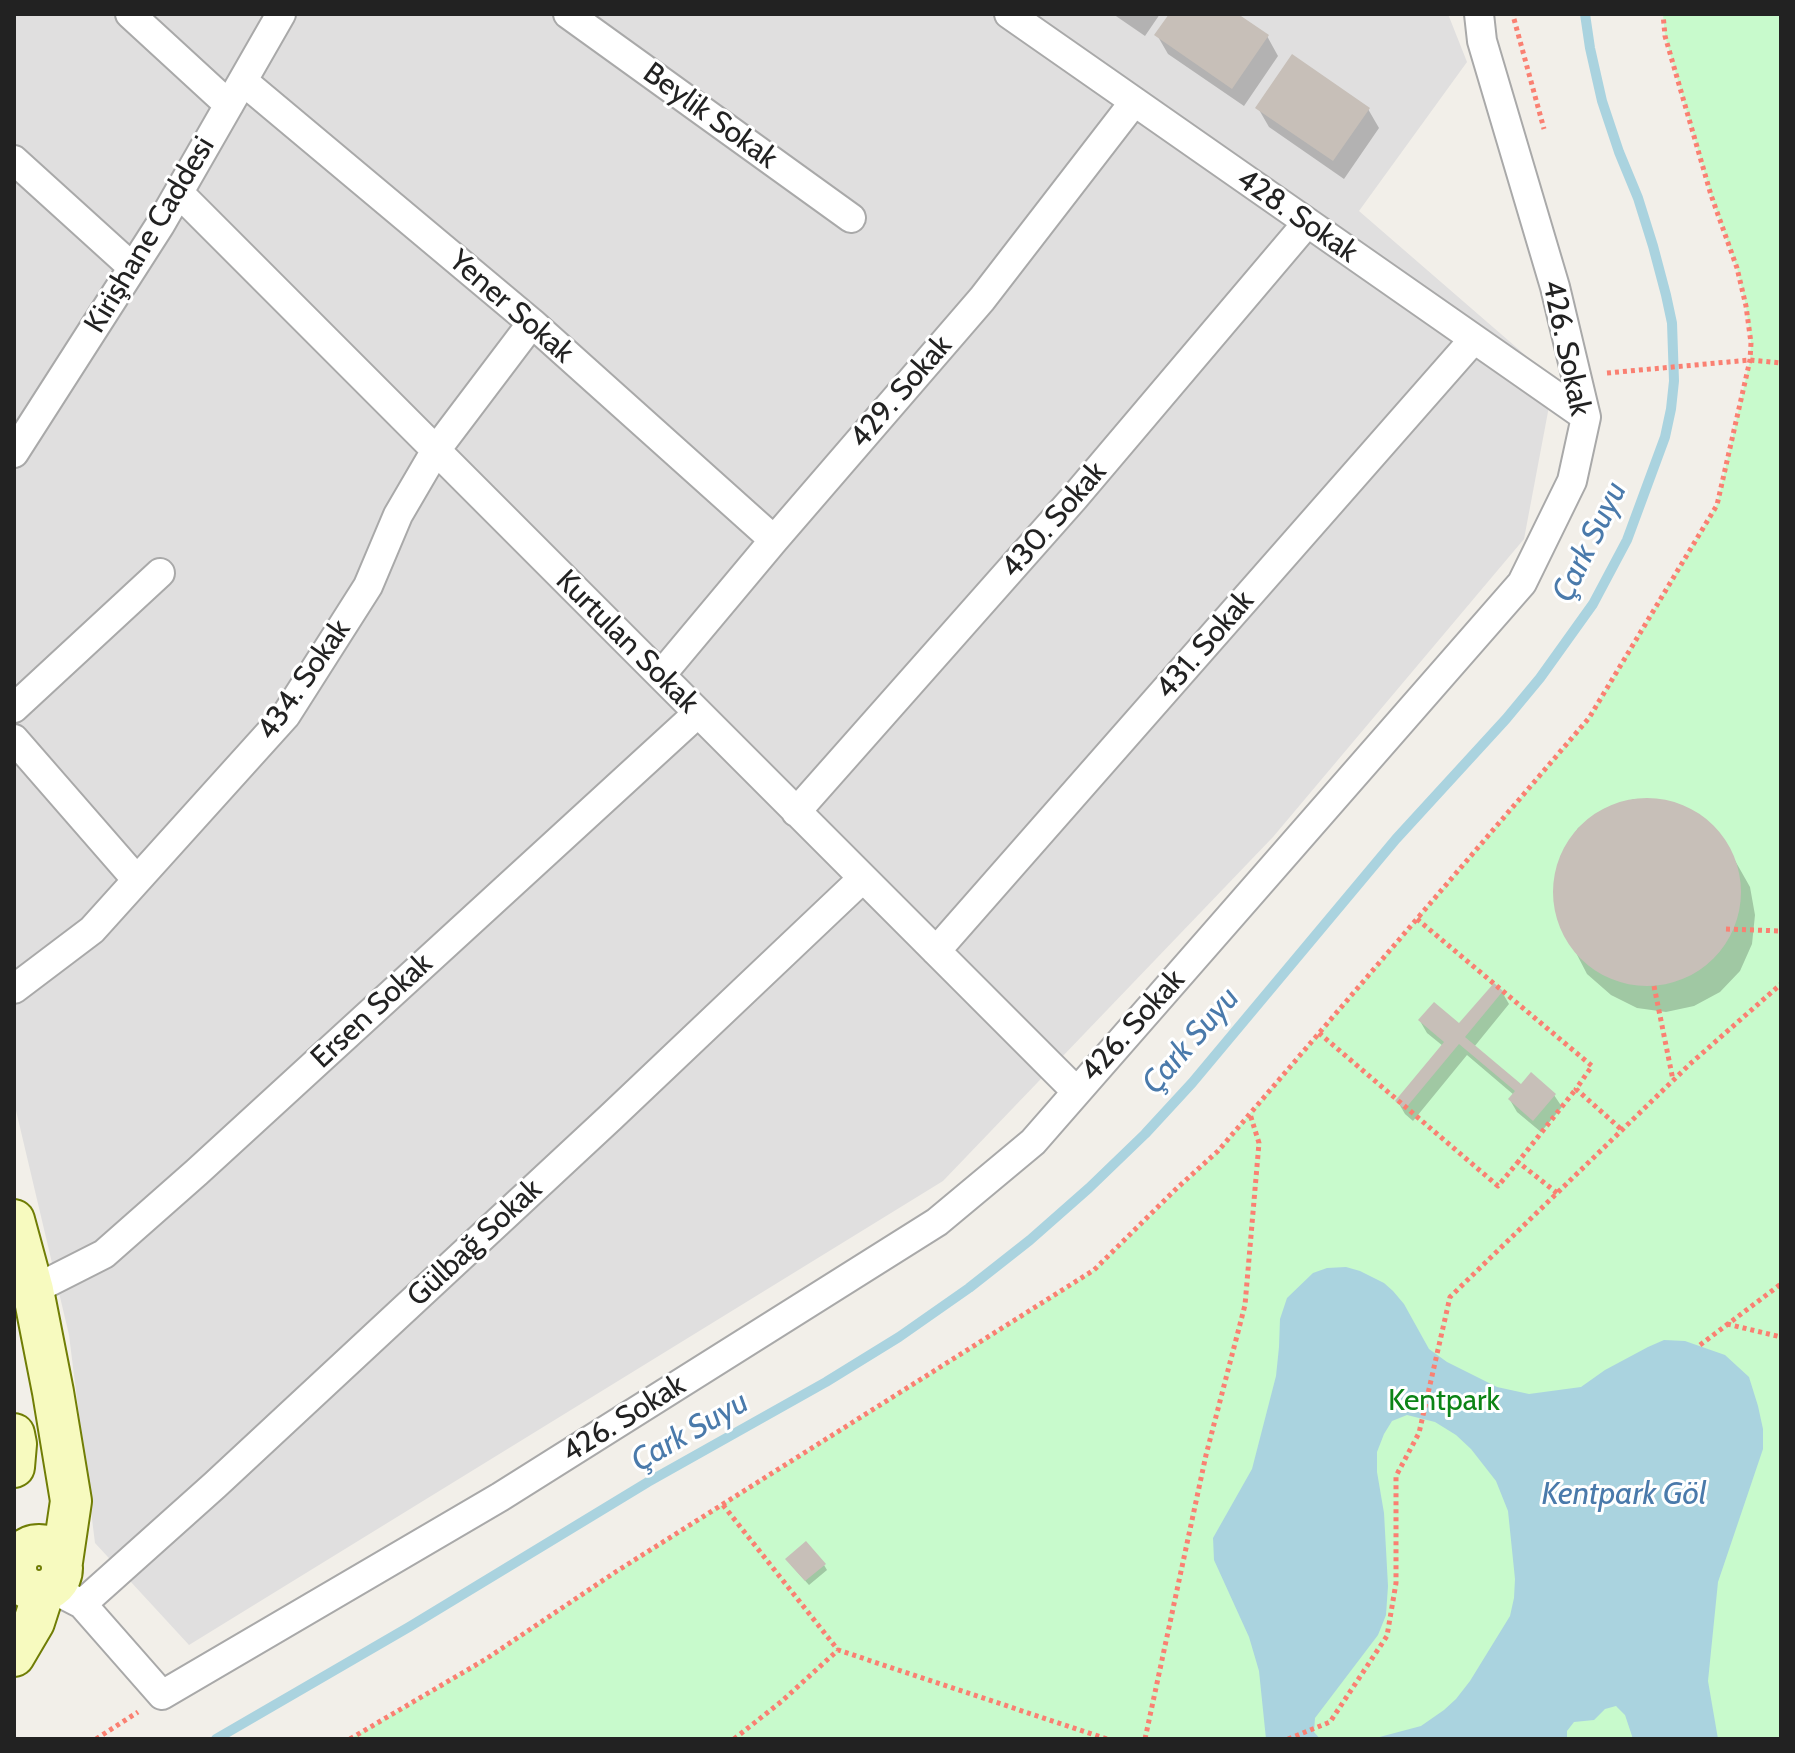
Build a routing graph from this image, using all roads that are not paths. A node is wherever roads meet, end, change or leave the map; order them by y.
1 (130, 14) edge
2 (281, 14) edge
3 (568, 14) edge
4 (1009, 14) edge
5 (1479, 14) edge
6 (236, 93) junction
7 (1134, 102) junction
8 (14, 160) edge
9 (179, 193) junction
10 (851, 218) dead end
11 (1307, 223) junction
12 (132, 267) junction
13 (532, 323) junction
14 (1474, 339) junction
15 (1586, 417) junction
16 (436, 450) junction
17 (14, 453) edge
18 (774, 540) junction
19 (160, 573) dead end
20 (661, 675) junction
21 (14, 708) edge
22 (698, 713) junction
23 (14, 739) edge
24 (796, 812) junction
25 (863, 878) junction
26 (136, 879) junction
27 (936, 951) junction
28 (14, 989) edge
29 (1076, 1091) junction
30 (14, 1220) edge
31 (33, 1290) junction
32 (14, 1434) edge
33 (14, 1467) edge
34 (37, 1575) edge
35 (14, 1656) edge

1 - 6 street, Yener Sokak
2 - 6 street, Kirişhane Caddesi
3 - 10 street, Beylik Sokak
4 - 7 street, 428. Sokak
5 - 15 street, 426. Sokak
6 - 9 street, Kirişhane Caddesi
6 - 13 street, Yener Sokak
7 - 11 street, 428. Sokak
7 - 18 street, 429. Sokak
8 - 12 street
9 - 12 street, Kirişhane Caddesi
9 - 16 street, Kurtulan Sokak
11 - 14 street, 428. Sokak
11 - 24 street, 430. Sokak
12 - 17 street, Kirişhane Caddesi
13 - 16 street, 434. Sokak
13 - 18 street, Yener Sokak
14 - 15 street, 428. Sokak
14 - 27 street, 431. Sokak
15 - 29 street, 426. Sokak
16 - 20 street, Kurtulan Sokak
16 - 26 street, 434. Sokak
18 - 20 street, 429. Sokak
19 - 21 street
20 - 22 street, Kurtulan Sokak
22 - 24 street, Kurtulan Sokak
22 - 31 street, Ersen Sokak
23 - 26 street
24 - 25 street, Kurtulan Sokak
25 - 27 street, Kurtulan Sokak
25 - 34 street, Gülbağ Sokak
26 - 28 street, 434. Sokak
27 - 29 street, Kurtulan Sokak
29 - 34 street, 426. Sokak
30 - 31 main road
31 - 34 main road
32 - 33 main road
34 - 35 main road

